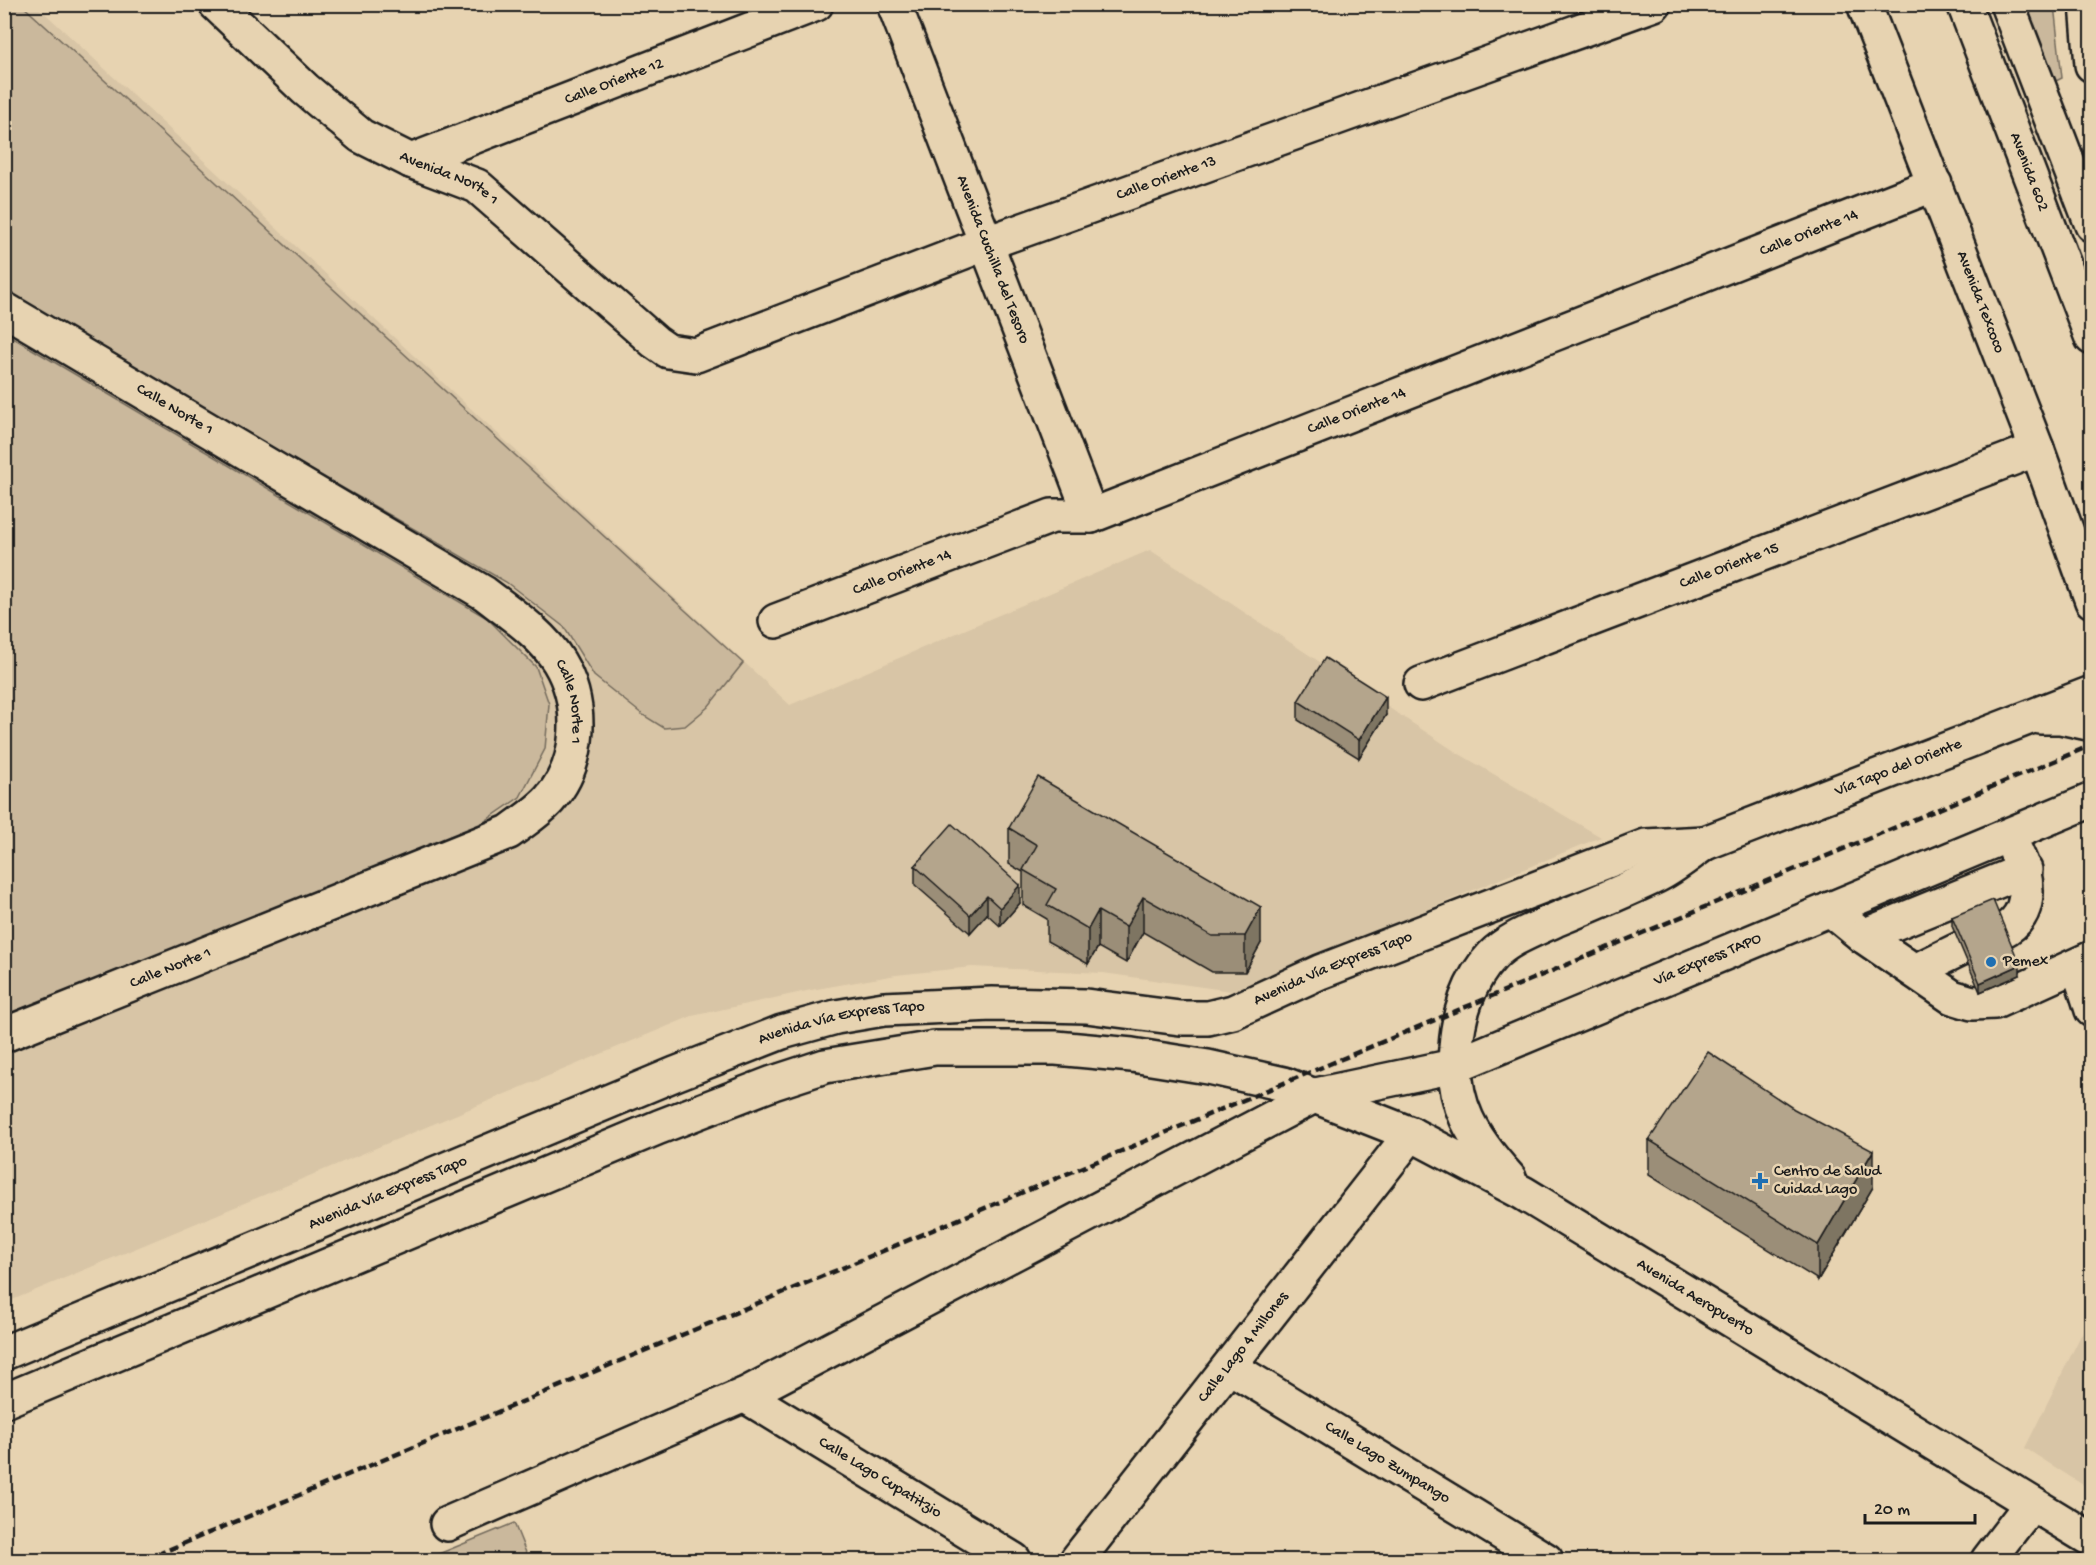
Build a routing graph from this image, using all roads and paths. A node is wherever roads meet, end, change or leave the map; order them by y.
1 (216, 4) edge
2 (816, 4) edge
3 (894, 4) edge
4 (1654, 4) edge
5 (1864, 4) edge
6 (1964, 4) edge
7 (2007, 4) edge
8 (2087, 4) edge
9 (2091, 65) edge
10 (411, 160) junction
11 (1935, 184) junction
12 (2091, 225) edge
13 (987, 243) junction
14 (4, 309) edge
15 (2091, 338) edge
16 (681, 354) joint
17 (2037, 449) junction
18 (1091, 516) junction
19 (2091, 601) edge
20 (776, 621) dead end
21 (1421, 684) dead end
22 (2091, 693) edge
23 (2032, 716) junction
24 (2091, 724) edge
25 (2091, 800) edge
26 (2008, 834) junction
27 (1705, 843) junction
28 (2025, 870) junction
29 (1830, 909) junction
30 (2002, 931) edge
31 (1863, 936) junction
32 (1962, 948) edge
33 (2085, 962) edge
34 (1916, 971) junction
35 (2091, 1010) edge
36 (4, 1035) edge
37 (1454, 1066) junction
38 (1316, 1095) junction
39 (1411, 1134) junction
40 (1523, 1193) junction
41 (4, 1353) edge
42 (1230, 1367) junction
43 (744, 1395) junction
44 (4, 1401) edge
45 (2031, 1504) junction
46 (447, 1524) dead end
47 (2091, 1540) edge
48 (1014, 1560) edge
49 (1077, 1560) edge
50 (1546, 1560) edge
51 (1988, 1560) edge

1 - 10 main road, Avenida Norte 1
2 - 10 main road, Calle Oriente 12
3 - 13 main road, Avenida Cuchilla del Tesoro
4 - 13 main road, Calle Oriente 13
5 - 11 main road, Avenida Texcoco
6 - 15 main road, Avenida 602
7 - 12 main road
8 - 9 main road
10 - 16 main road, Avenida Norte 1
11 - 17 main road, Avenida Texcoco
11 - 18 main road, Calle Oriente 14
13 - 16 main road, Calle Oriente 13
13 - 18 main road, Avenida Cuchilla del Tesoro
14 - 36 main road, Calle Norte 1
17 - 19 main road, Avenida Texcoco
17 - 21 main road, Calle Oriente 15
18 - 20 main road, Calle Oriente 14
22 - 23 main road, Vía Tapo del Oriente
23 - 24 main road
23 - 27 main road, Vía Tapo del Oriente
25 - 26 main road, Vía Express TAPO
26 - 28 main road
26 - 29 main road, Vía Express TAPO
27 - 37 main road
27 - 41 main road, Avenida Vía Express Tapo
28 - 30 main road
28 - 31 main road
29 - 31 main road
29 - 37 main road, Vía Express TAPO
31 - 34 main road
32 - 34 main road
33 - 34 main road
33 - 35 main road
37 - 38 main road, Vía Express TAPO
37 - 40 main road
38 - 39 main road, Avenida Aeropuerto
38 - 43 main road, Vía Express TAPO
38 - 44 main road, Avenida Aeropuerto
39 - 40 main road, Avenida Aeropuerto
39 - 42 main road, Calle Lago 4 Millones
40 - 45 main road, Avenida Aeropuerto
42 - 49 main road, Calle Lago 4 Millones
42 - 50 main road, Calle Lago Zumpango
43 - 46 main road, Vía Express TAPO
43 - 48 main road, Calle Lago Cupatitzio
45 - 47 main road, Avenida Aeropuerto
45 - 51 main road

